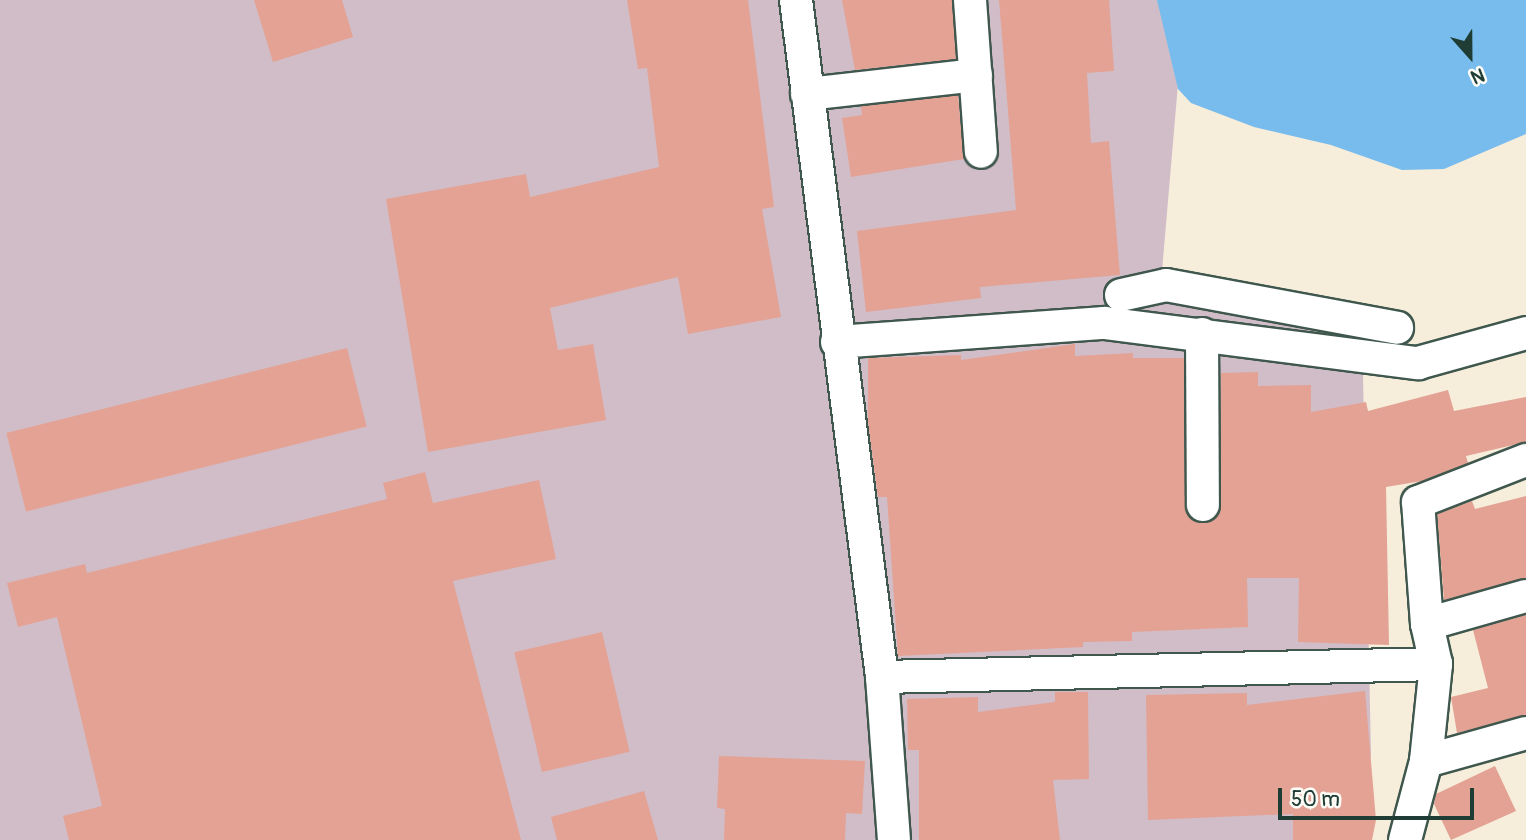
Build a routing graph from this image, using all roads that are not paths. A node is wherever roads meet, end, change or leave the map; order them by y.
1 (796, 0) edge
2 (970, 0) edge
3 (976, 75) junction
4 (807, 94) junction
5 (981, 152) dead end
6 (1121, 295) dead end
7 (1397, 328) dead end
8 (1526, 333) edge
9 (1202, 334) junction
10 (836, 342) junction
11 (1526, 460) edge
12 (1203, 505) dead end
13 (1526, 596) edge
14 (1427, 624) junction
15 (1436, 664) junction
16 (881, 677) junction
17 (1526, 733) edge
18 (1426, 761) junction
19 (894, 840) edge
20 (1405, 840) edge

1 - 4 street
2 - 3 street
3 - 4 street
3 - 5 street
4 - 10 street
6 - 7 street
8 - 9 street
9 - 10 street
9 - 12 street
10 - 16 street
11 - 14 street
13 - 14 street
14 - 15 street
15 - 16 street
15 - 18 street
16 - 19 street
17 - 18 street
18 - 20 street

